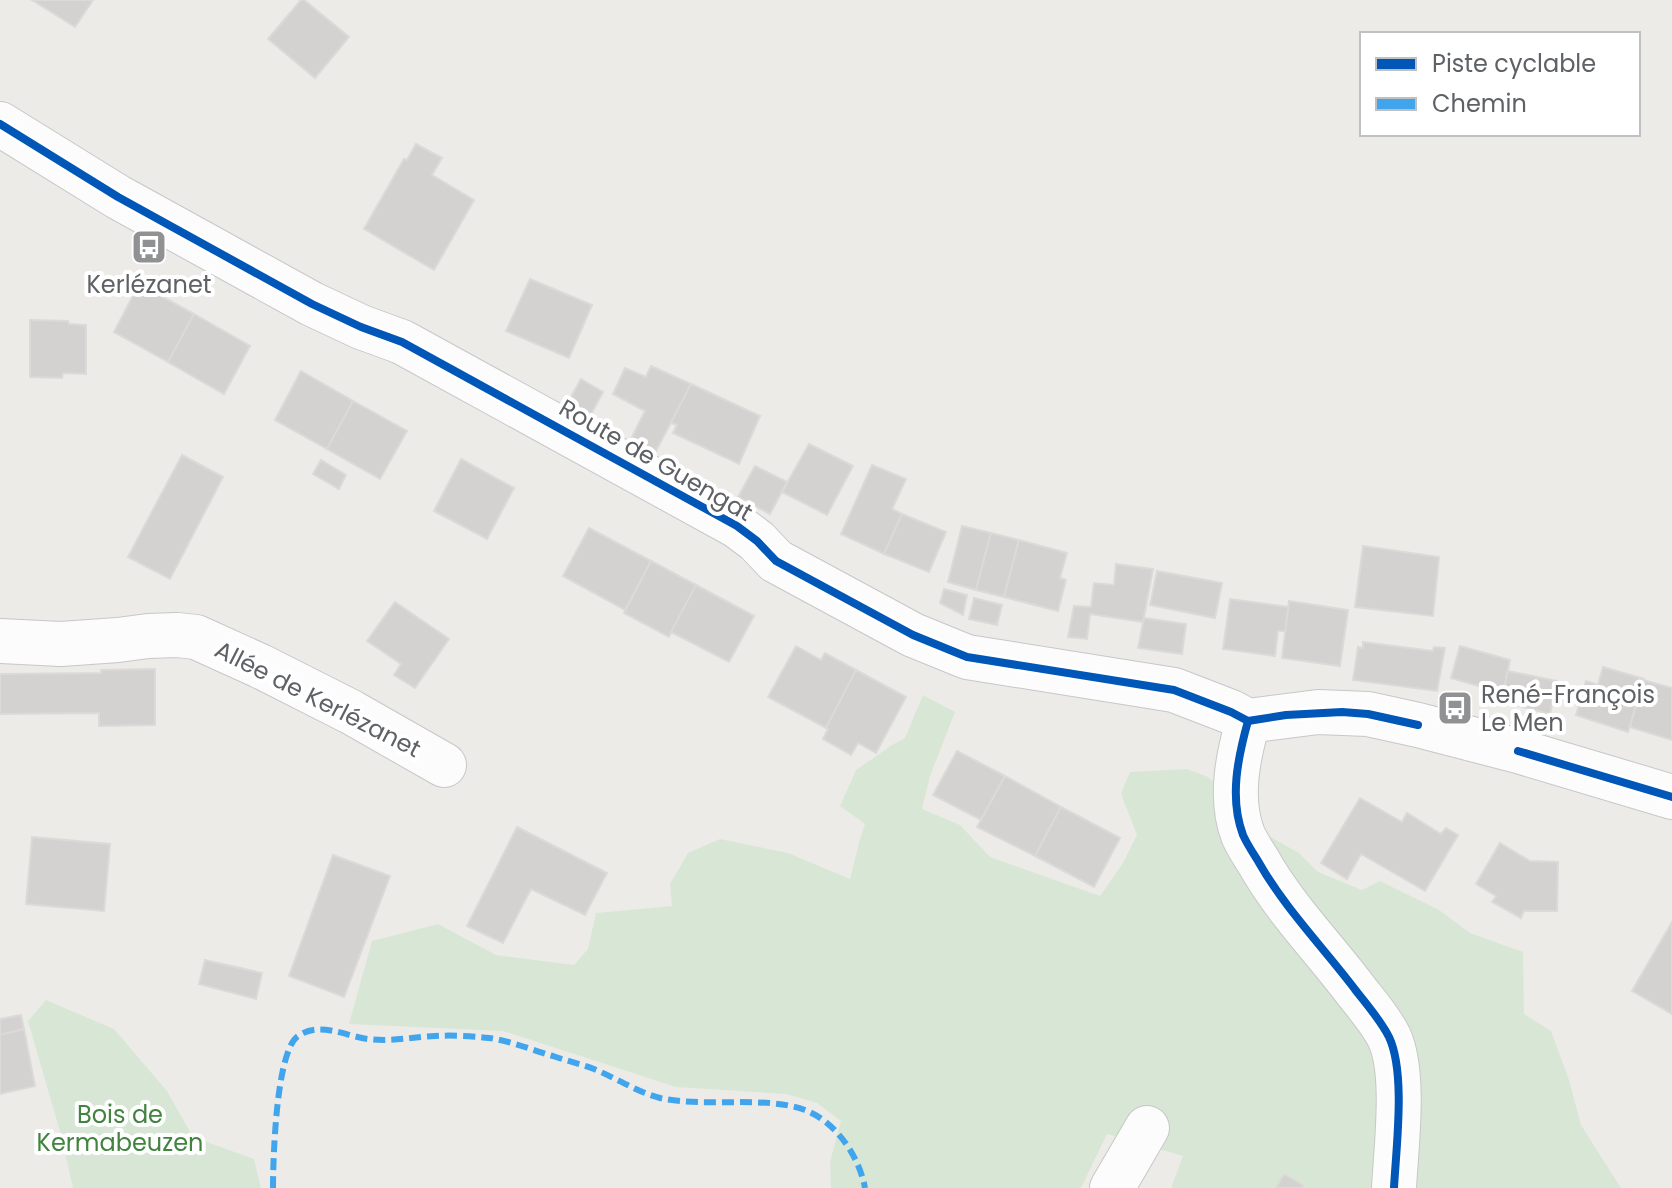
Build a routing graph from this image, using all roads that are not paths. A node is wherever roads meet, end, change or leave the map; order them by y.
1 (4, 136) edge
2 (0, 641) edge
3 (1248, 721) junction
4 (444, 765) dead end
5 (1672, 797) edge
6 (1147, 1128) dead end
7 (1112, 1188) edge
8 (1394, 1188) edge

1 - 3 street, Route de Guengat
2 - 4 street, Allée de Kerlézanet
3 - 5 street
3 - 8 street
6 - 7 street

